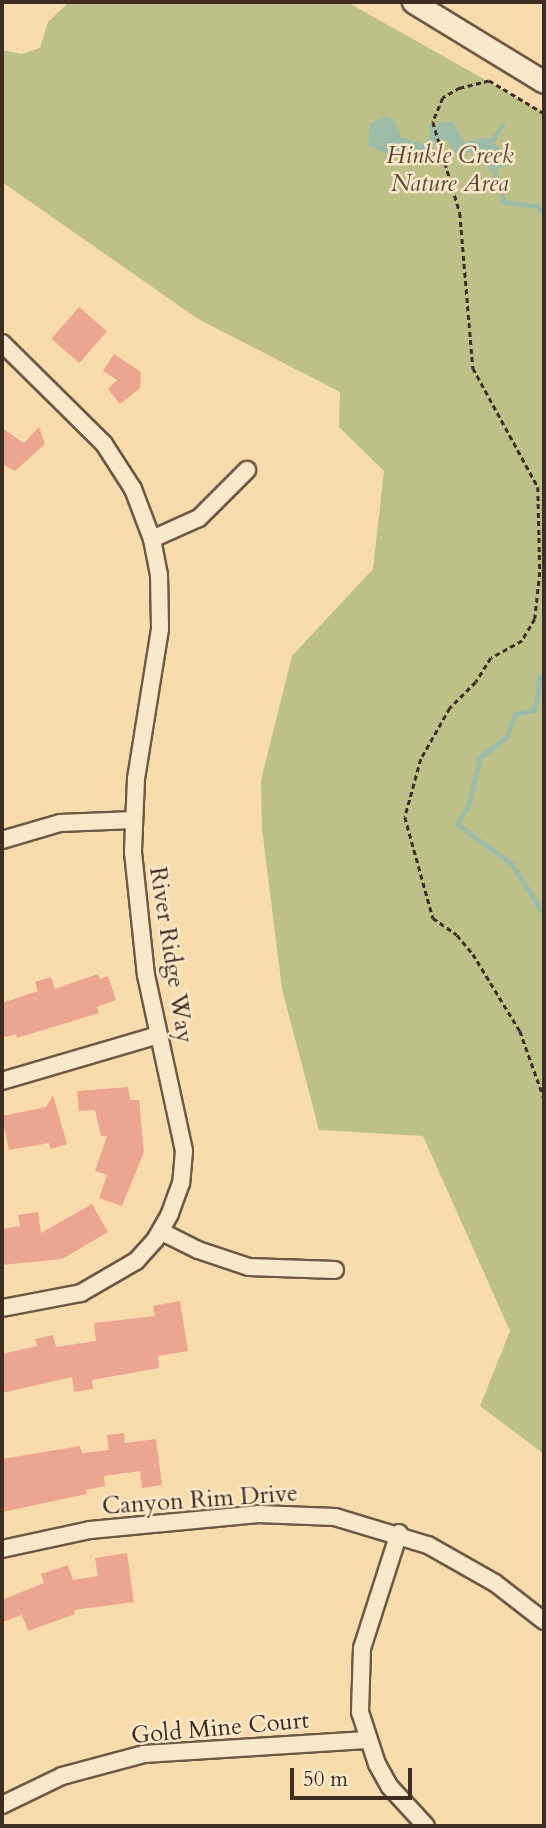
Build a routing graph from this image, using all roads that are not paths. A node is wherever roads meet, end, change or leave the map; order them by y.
1 (413, 2) edge
2 (544, 82) edge
3 (2, 342) edge
4 (247, 470) dead end
5 (152, 539) junction
6 (134, 820) junction
7 (2, 840) edge
8 (158, 1035) junction
9 (2, 1082) edge
10 (162, 1232) junction
11 (335, 1270) dead end
12 (2, 1308) edge
13 (399, 1533) junction
14 (2, 1549) edge
15 (544, 1621) edge
16 (367, 1740) junction
17 (2, 1805) edge
18 (426, 1826) edge

1 - 2 main road
3 - 5 street, River Ridge Way
4 - 5 street
5 - 6 street, River Ridge Way
6 - 7 street
6 - 8 street, River Ridge Way
8 - 9 street
8 - 10 street, River Ridge Way
10 - 11 street
10 - 12 street, River Ridge Way
13 - 14 street, Canyon Rim Drive
13 - 15 street, Canyon Rim Drive
13 - 16 street
16 - 17 street, Gold Mine Court
16 - 18 street

